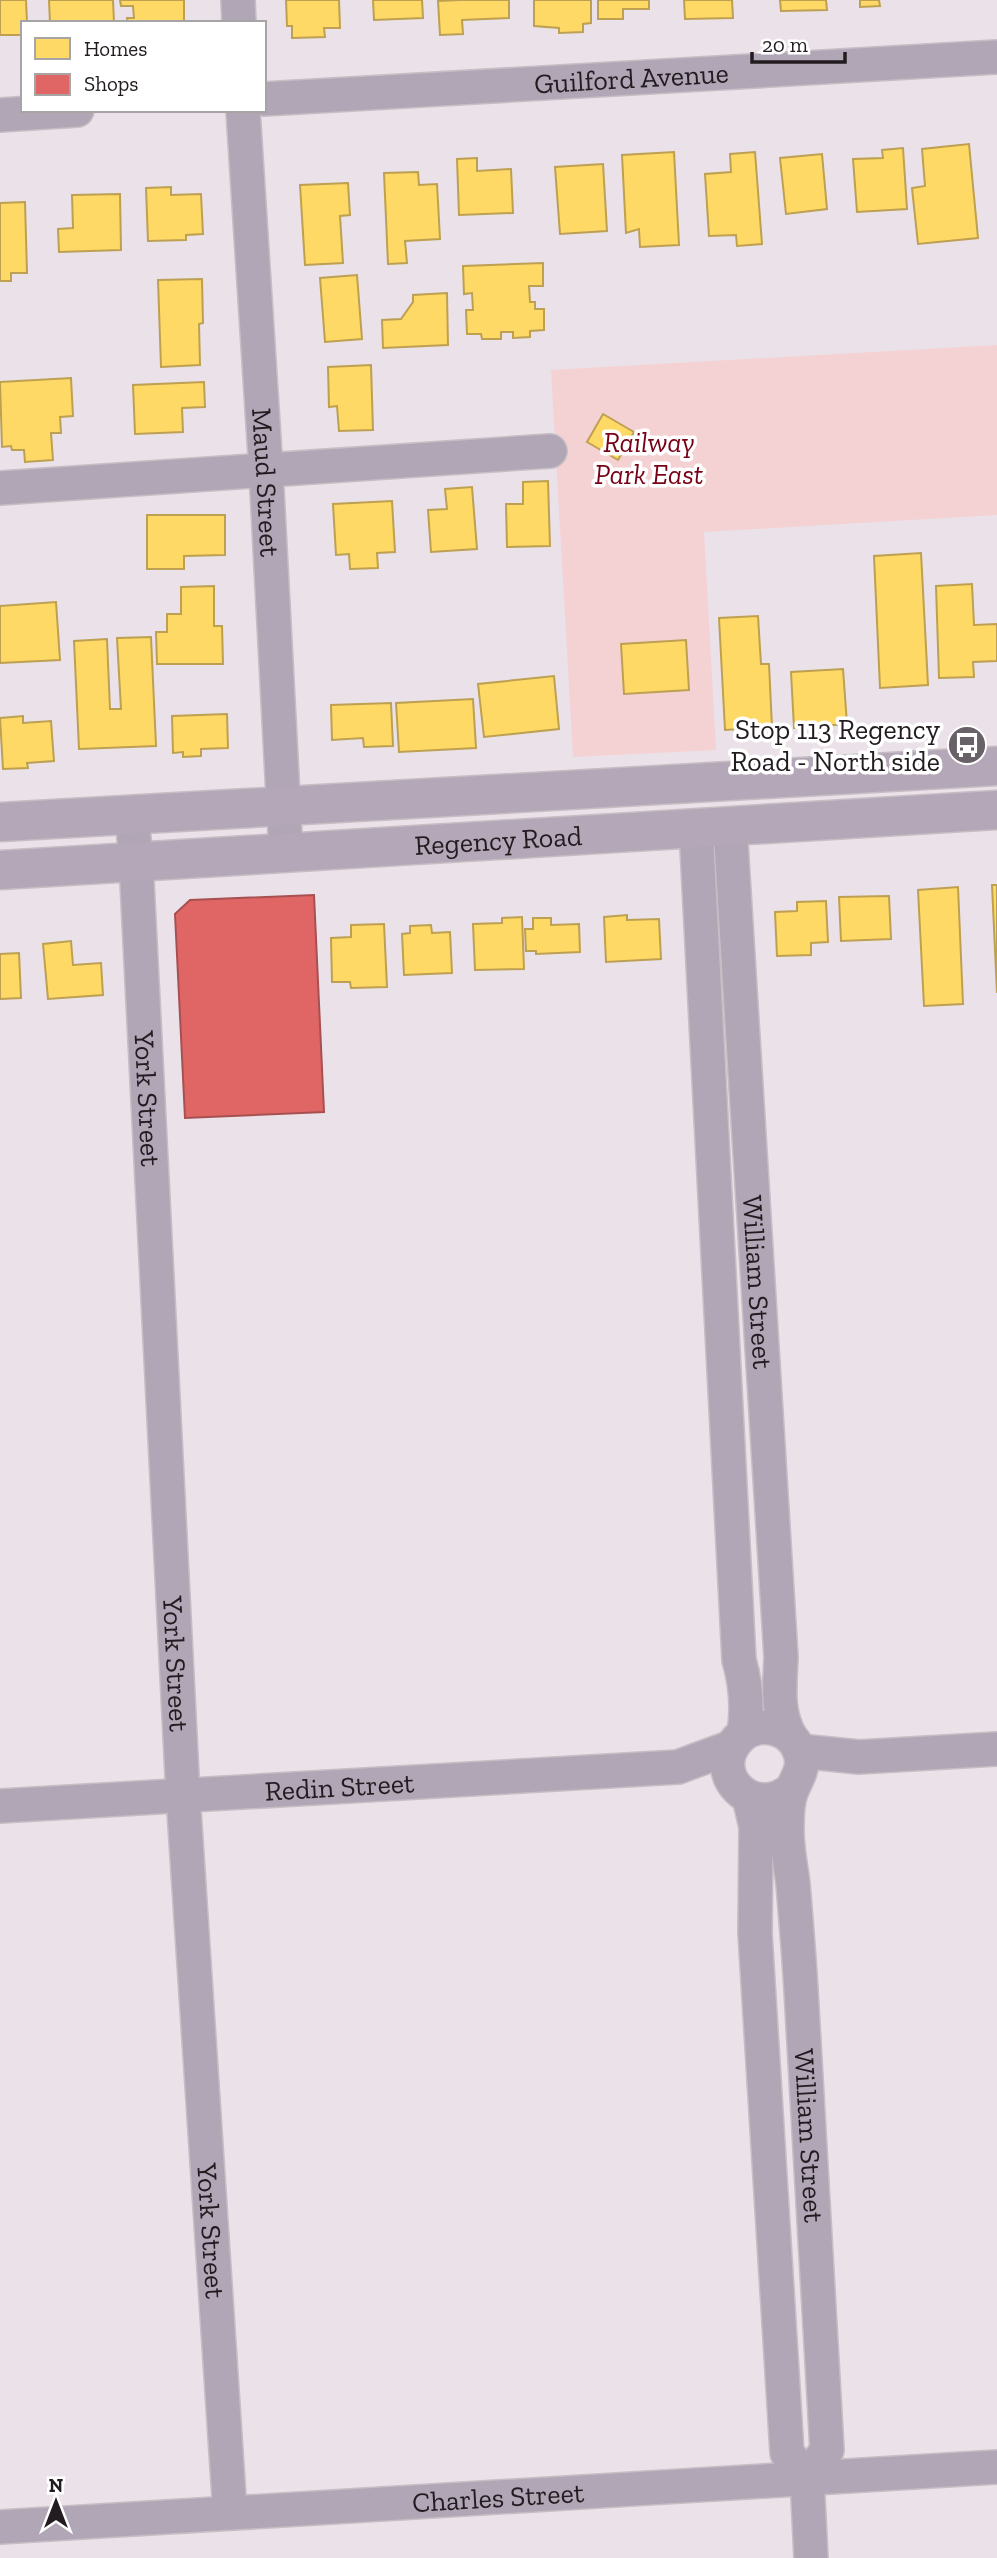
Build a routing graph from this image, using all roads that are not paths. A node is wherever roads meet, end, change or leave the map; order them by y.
1 (238, 0) edge
2 (239, 21) edge
3 (997, 57) edge
4 (266, 99) edge
5 (46, 112) edge
6 (243, 112) edge
7 (0, 115) edge
8 (550, 451) dead end
9 (266, 471) junction
10 (0, 488) edge
11 (997, 766) edge
12 (284, 806) junction
13 (997, 810) edge
14 (132, 816) junction
15 (0, 822) edge
16 (713, 827) junction
17 (286, 853) junction
18 (136, 862) junction
19 (0, 870) edge
20 (734, 894) junction
21 (700, 895) junction
22 (742, 1013) junction
23 (706, 1016) junction
24 (781, 1657) junction
25 (739, 1660) junction
26 (738, 1740) junction
27 (997, 1749) edge
28 (795, 1764) junction
29 (678, 1767) junction
30 (741, 1790) junction
31 (183, 1795) junction
32 (0, 1806) edge
33 (798, 1931) junction
34 (755, 1933) junction
35 (821, 2348) junction
36 (780, 2352) junction
37 (997, 2467) edge
38 (807, 2478) junction
39 (230, 2513) junction
40 (0, 2527) edge
41 (811, 2558) edge

1 - 2 street
3 - 4 street, Guilford Avenue
5 - 7 street
6 - 9 street, Maud Street
8 - 9 street
9 - 10 street
9 - 12 street, Maud Street
11 - 12 main road, Regency Road
12 - 14 main road, Regency Road
12 - 17 street, Maud Street
13 - 16 main road, Regency Road
14 - 15 main road, Regency Road
14 - 18 street, York Street
16 - 17 main road, Regency Road
16 - 20 street, William Street
16 - 21 street, William Street
17 - 18 main road, Regency Road
18 - 19 main road, Regency Road
18 - 31 street, York Street
20 - 21 street
20 - 22 street, William Street
21 - 23 street, William Street
22 - 23 street
22 - 24 street, William Street
23 - 25 street, William Street
24 - 25 street
24 - 28 street, William Street
25 - 26 street, William Street
26 - 28 street
26 - 29 street, Redin Street
26 - 30 street
27 - 28 street
28 - 30 street
28 - 33 street, William Street
29 - 30 street, Redin Street
29 - 31 street, Redin Street
30 - 34 street, William Street
31 - 32 street, Redin Street
31 - 39 street, York Street
33 - 34 street
33 - 35 street, William Street
34 - 36 street, William Street
35 - 36 street
35 - 38 street, William Street
36 - 38 street, William Street
37 - 38 street, Charles Street
38 - 39 street, Charles Street
38 - 41 street
39 - 40 street, Charles Street

